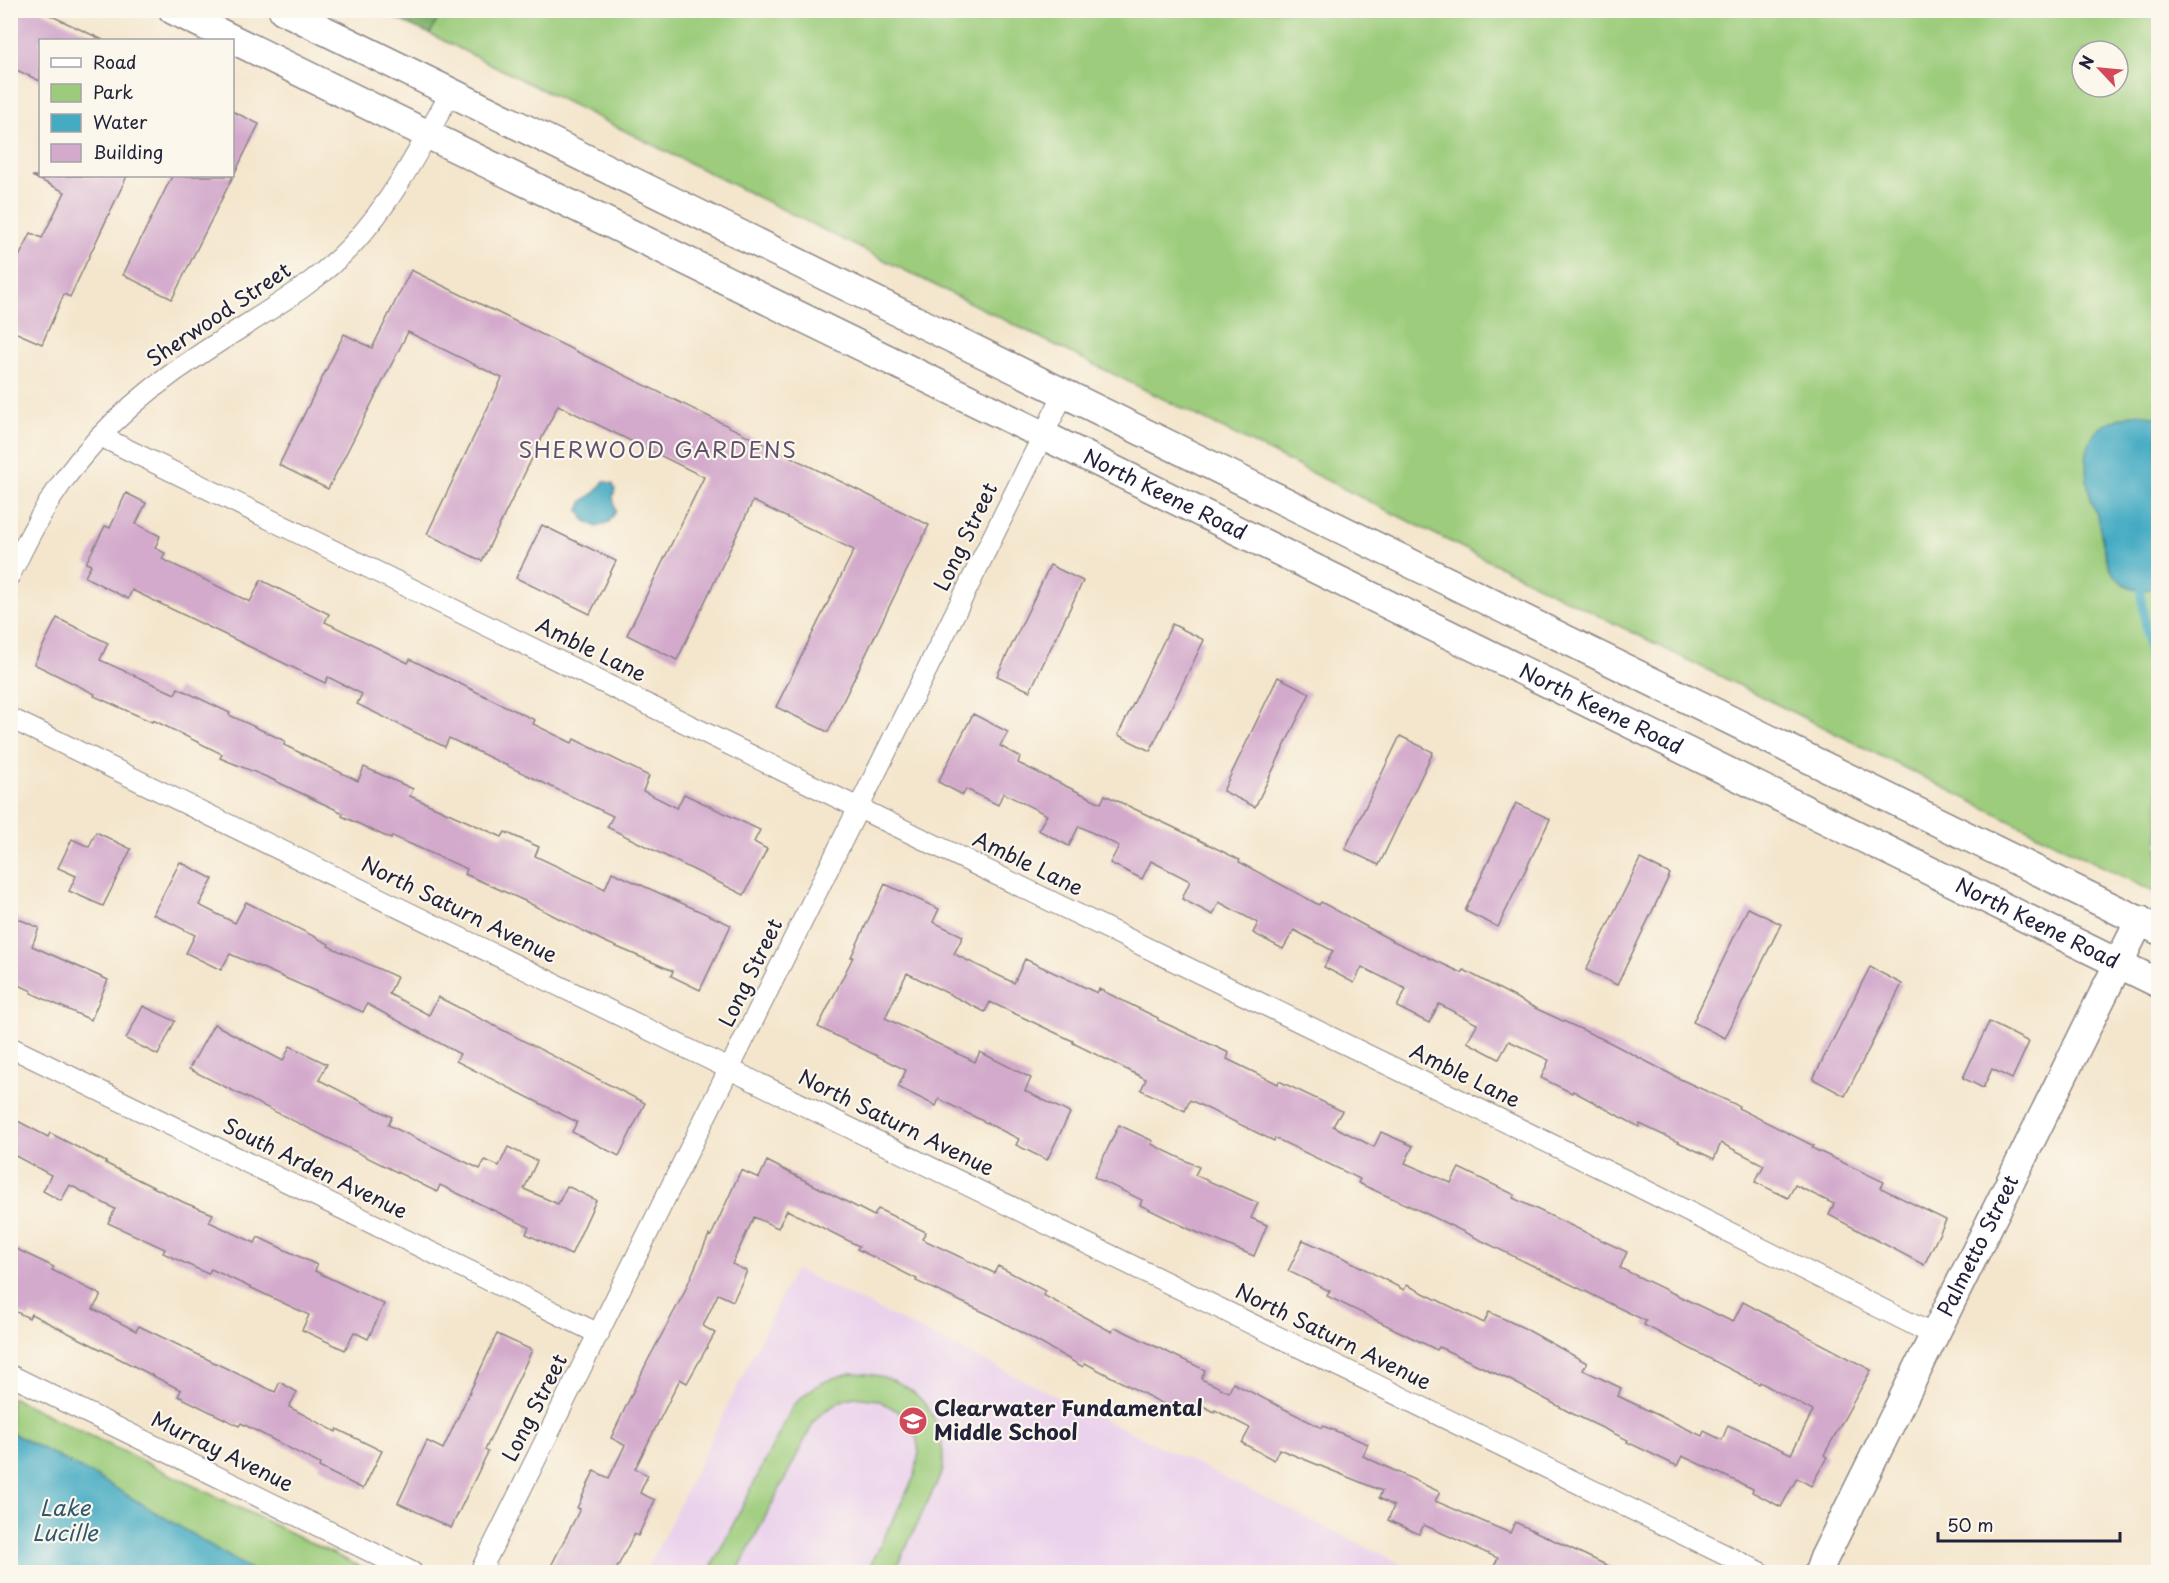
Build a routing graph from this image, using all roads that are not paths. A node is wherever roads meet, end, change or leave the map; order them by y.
1 (173, 10) edge
2 (283, 10) edge
3 (232, 39) edge
4 (234, 40) edge
5 (451, 92) junction
6 (428, 135) junction
7 (1064, 393) junction
8 (1042, 435) junction
9 (100, 436) junction
10 (10, 575) edge
11 (10, 718) edge
12 (859, 808) junction
13 (2149, 925) edge
14 (2120, 963) junction
15 (2158, 983) edge
16 (10, 1047) edge
17 (730, 1069) junction
18 (599, 1334) junction
19 (1934, 1335) junction
20 (10, 1376) edge
21 (412, 1572) edge
22 (480, 1572) edge
23 (1760, 1572) edge
24 (1819, 1572) edge

1 - 3 main road, North Keene Road
2 - 5 main road
4 - 6 main road, North Keene Road
5 - 6 street, Sherwood Street
5 - 7 main road
6 - 8 main road, North Keene Road
6 - 9 street, Sherwood Street
7 - 8 street, Long Street
7 - 13 main road
8 - 12 street, Long Street
8 - 14 main road, North Keene Road
9 - 10 street, Sherwood Street
9 - 12 street, Amble Lane
11 - 17 street, North Saturn Avenue
12 - 17 street, Long Street
12 - 19 street, Amble Lane
13 - 14 main road, Palmetto Street
14 - 15 main road, North Keene Road
14 - 19 main road, Palmetto Street
16 - 18 street, South Arden Avenue
17 - 18 street, Long Street
17 - 23 street, North Saturn Avenue
18 - 22 street, Long Street
19 - 24 main road, Palmetto Street
20 - 21 street, Murray Avenue

